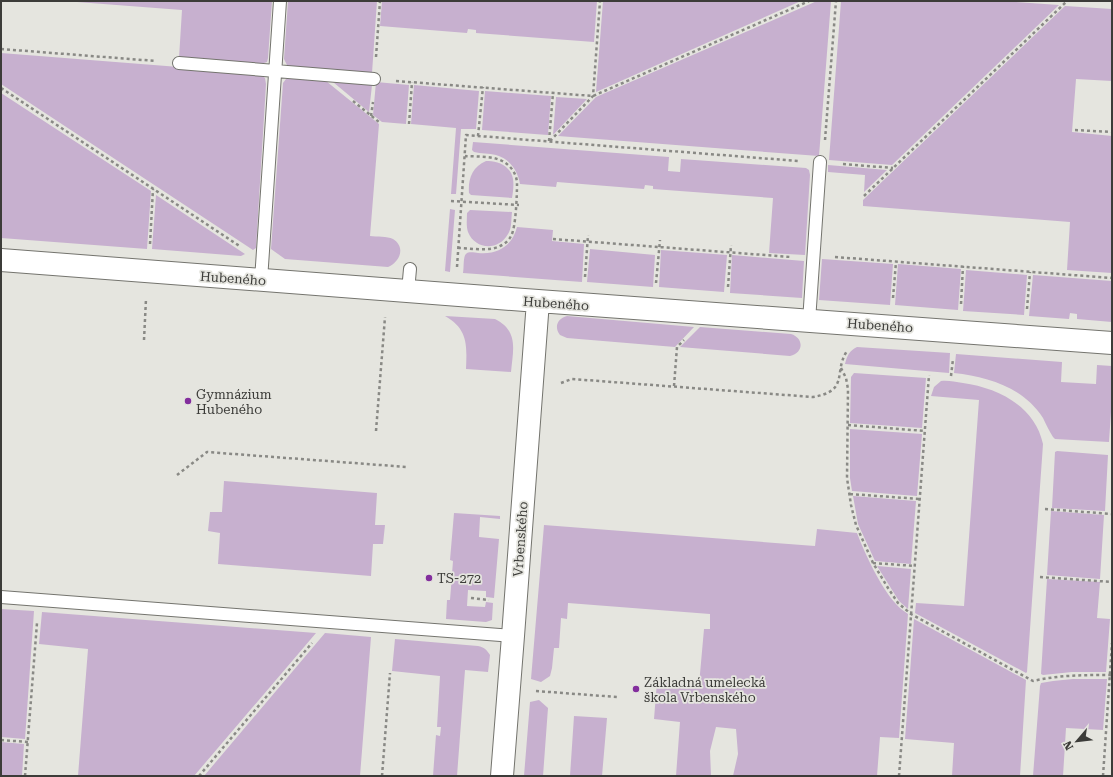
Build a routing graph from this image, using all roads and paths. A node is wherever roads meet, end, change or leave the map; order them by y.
1 (280, 1) edge
2 (600, 1) edge
3 (809, 1) edge
4 (836, 1) edge
5 (1066, 2) edge
6 (1, 49) edge
7 (179, 63) joint
8 (275, 71) junction
9 (374, 79) joint
10 (412, 82) junction
11 (482, 87) junction
12 (1, 88) edge
13 (553, 93) junction
14 (593, 96) junction
15 (409, 124) dead end
16 (1075, 130) dead end
17 (1112, 132) edge
18 (478, 136) junction
19 (549, 141) junction
20 (465, 156) junction
21 (822, 162) junction
22 (893, 168) junction
23 (864, 196) dead end
24 (451, 201) dead end
25 (462, 202) junction
26 (517, 205) junction
27 (588, 235) dead end
28 (553, 239) dead end
29 (660, 240) dead end
30 (588, 242) junction
31 (731, 245) dead end
32 (659, 247) junction
33 (458, 248) junction
34 (730, 253) junction
35 (814, 257) junction
36 (1, 260) edge
37 (896, 262) junction
38 (963, 266) junction
39 (410, 269) dead end
40 (456, 269) dead end
41 (262, 271) junction
42 (1030, 272) junction
43 (585, 278) dead end
44 (1112, 278) edge
45 (656, 284) dead end
46 (728, 289) dead end
47 (408, 291) junction
48 (538, 301) junction
49 (893, 301) dead end
50 (960, 306) dead end
51 (1027, 311) dead end
52 (385, 312) dead end
53 (809, 321) junction
54 (1112, 343) edge
55 (851, 348) dead end
56 (953, 356) dead end
57 (841, 368) junction
58 (929, 375) dead end
59 (951, 376) dead end
60 (557, 385) dead end
61 (848, 425) junction
62 (376, 431) dead end
63 (925, 432) junction
64 (407, 467) dead end
65 (177, 475) dead end
66 (850, 494) junction
67 (920, 499) junction
68 (1045, 509) dead end
69 (1112, 514) edge
70 (873, 563) junction
71 (915, 566) junction
72 (1040, 577) dead end
73 (1112, 582) edge
74 (1, 598) edge
75 (471, 598) dead end
76 (39, 600) junction
77 (490, 600) dead end
78 (911, 614) junction
79 (330, 622) junction
80 (513, 636) junction
81 (1112, 643) edge
82 (1111, 662) edge
83 (390, 673) dead end
84 (1111, 675) edge
85 (533, 690) dead end
86 (617, 697) dead end
87 (1, 740) edge
88 (28, 742) junction
89 (25, 776) edge
90 (199, 776) edge
91 (382, 776) edge
92 (502, 776) edge
93 (899, 776) edge
94 (1103, 776) edge

1 - 8 lane
2 - 14 path
3 - 14 path
4 - 21 path
5 - 22 path
6 - 7 path
7 - 8 lane
8 - 9 lane
8 - 41 lane
9 - 10 path
10 - 11 path
10 - 15 path
11 - 13 path
11 - 18 path
12 - 41 path
13 - 14 path
13 - 19 path
14 - 19 path
16 - 17 path
18 - 19 path
18 - 20 path
19 - 21 path
20 - 25 path
20 - 26 path
21 - 22 path
21 - 35 lane
22 - 23 path
24 - 25 path
25 - 26 path
25 - 33 path
26 - 33 path
27 - 30 path
28 - 30 path
29 - 32 path
30 - 32 path
30 - 43 path
31 - 34 path
32 - 34 path
32 - 45 path
33 - 40 path
34 - 35 path
34 - 46 path
35 - 37 path
35 - 53 lane
36 - 41 street, Hubeného
37 - 38 path
37 - 49 path
38 - 42 path
38 - 50 path
39 - 47 lane
41 - 47 street, Hubeného
42 - 44 path
42 - 51 path
47 - 48 street, Hubeného
48 - 53 street, Hubeného
48 - 80 street, Vrbenského
52 - 62 path
53 - 54 street, Hubeného
55 - 57 path
56 - 59 path
57 - 60 path
57 - 61 path
58 - 63 path
61 - 63 path
61 - 66 path
63 - 67 path
64 - 65 path
66 - 67 path
66 - 70 path
67 - 71 path
68 - 69 path
70 - 71 path
70 - 78 path
71 - 78 path
72 - 73 path
74 - 76 lane
75 - 77 path
76 - 79 lane
76 - 88 path
78 - 84 path
78 - 93 path
79 - 80 lane
79 - 90 path
80 - 92 street, Vrbenského
81 - 82 path
82 - 84 path
83 - 91 path
84 - 94 path
85 - 86 path
87 - 88 path
88 - 89 path

